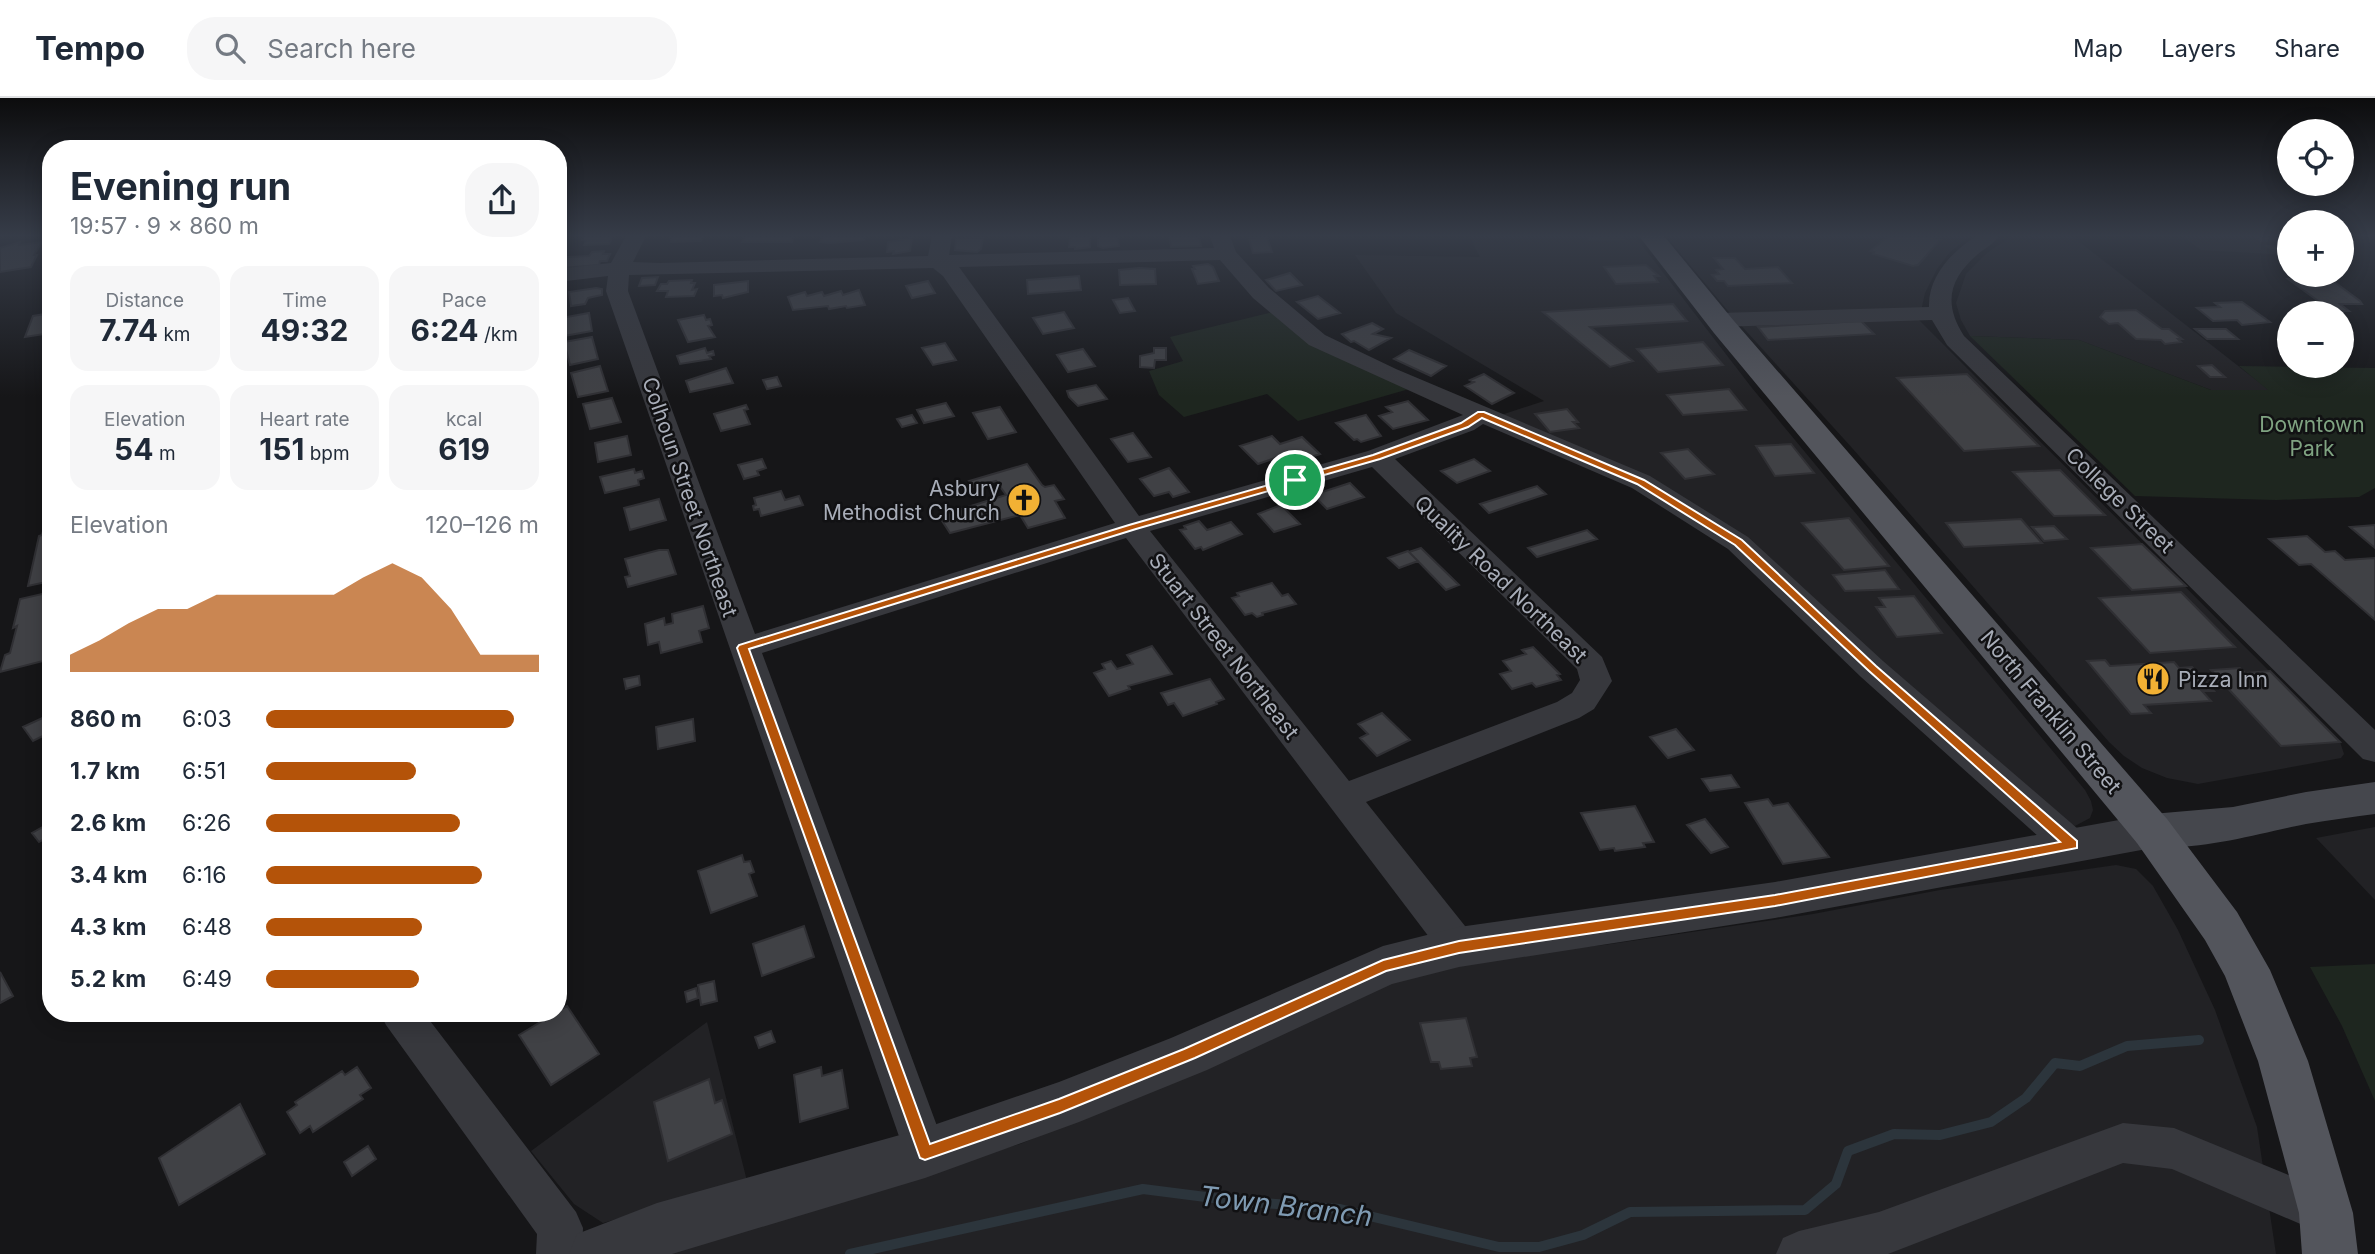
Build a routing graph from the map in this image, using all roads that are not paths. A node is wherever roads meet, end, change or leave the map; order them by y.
1 (617, 290) edge
2 (964, 290) edge
3 (1259, 290) edge
4 (1694, 290) edge
5 (1943, 290) edge
6 (1940, 313) junction
7 (1718, 320) junction
8 (1481, 414) junction
9 (1377, 457) junction
10 (1132, 527) junction
11 (743, 648) junction
12 (2375, 750) edge
13 (1341, 798) junction
14 (2375, 798) edge
15 (2152, 831) junction
16 (2072, 845) junction
17 (1459, 947) junction
18 (407, 1022) edge
19 (925, 1153) junction
20 (2328, 1234) edge
21 (559, 1254) edge
22 (597, 1254) edge
23 (1799, 1254) edge

1 - 11 street, Colhoun Street Northeast
2 - 10 street, Stuart Street Northeast
3 - 8 street
4 - 7 main road, North Franklin Street
5 - 6 street
6 - 7 street
6 - 12 street, College Street
7 - 15 main road, North Franklin Street
8 - 9 street
8 - 16 street
9 - 10 street
9 - 13 street, Quality Road Northeast
10 - 11 street
10 - 13 street, Stuart Street Northeast
11 - 19 street, Colhoun Street Northeast
13 - 17 street, Stuart Street Northeast
14 - 15 main road
15 - 16 street
15 - 20 main road, North Franklin Street
16 - 17 street
17 - 19 street
18 - 21 street
19 - 22 street
20 - 23 street

